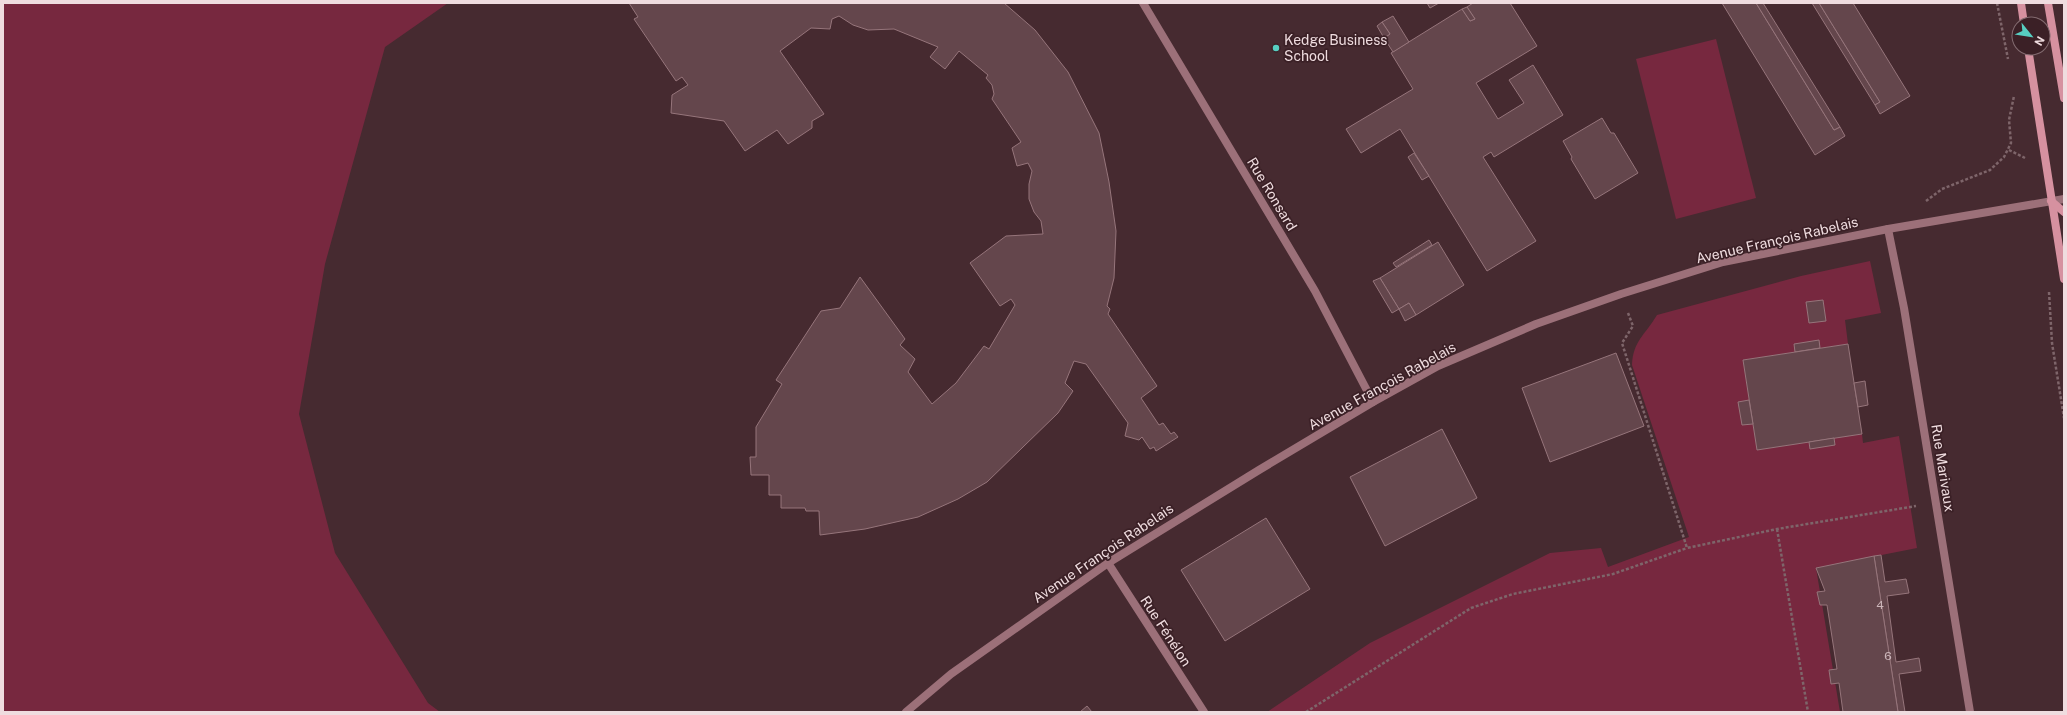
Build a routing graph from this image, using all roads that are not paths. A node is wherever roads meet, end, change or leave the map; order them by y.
1 (1143, 3) edge
2 (2021, 3) edge
3 (2048, 3) edge
4 (2023, 16) edge
5 (2029, 56) edge
6 (2064, 98) edge
7 (2064, 199) edge
8 (2051, 201) junction
9 (2064, 212) edge
10 (1888, 229) junction
11 (2064, 279) edge
12 (1372, 402) junction
13 (1108, 563) junction
14 (906, 712) edge
15 (1204, 712) edge
16 (1970, 712) edge

1 - 12 street, Rue Ronsard
2 - 4 main road
3 - 6 main road
5 - 8 main road
7 - 8 street, Avenue François Rabelais
8 - 9 main road
8 - 10 street, Avenue François Rabelais
8 - 11 main road
10 - 12 street, Avenue François Rabelais
10 - 16 street, Rue Marivaux
12 - 13 street, Avenue François Rabelais
13 - 14 street, Avenue François Rabelais
13 - 15 street, Rue Fénélon

